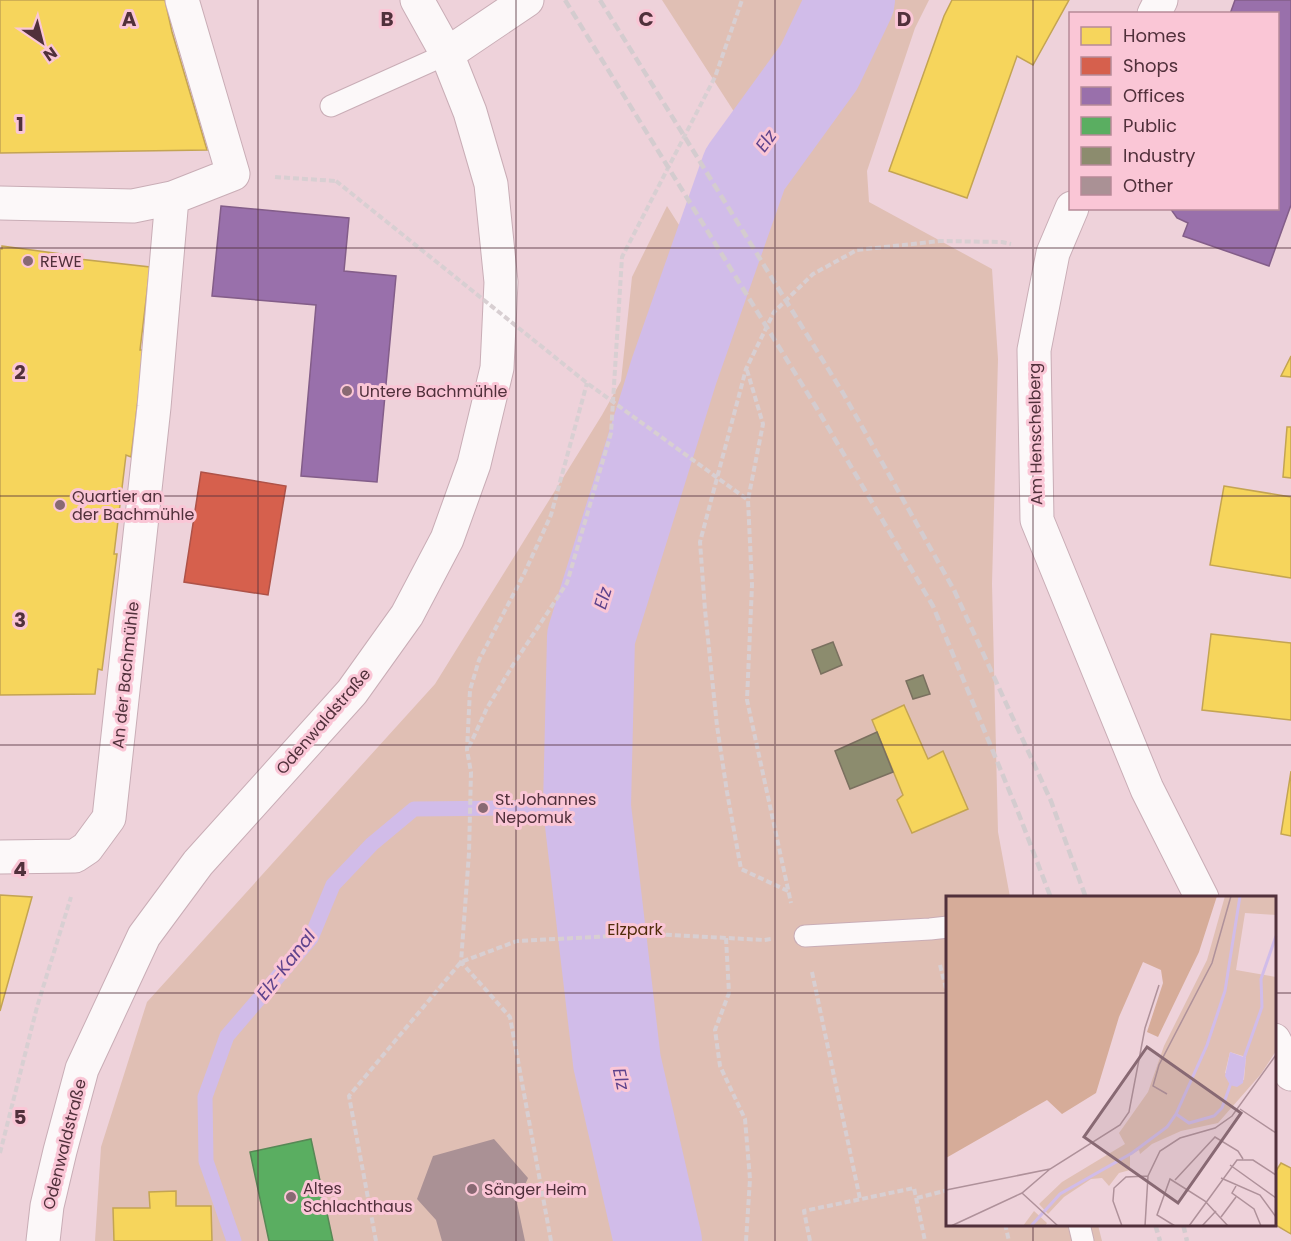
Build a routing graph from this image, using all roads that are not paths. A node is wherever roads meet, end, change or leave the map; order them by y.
1 (182, 0) edge
2 (417, 0) edge
3 (527, 0) edge
4 (447, 54) junction
5 (331, 106) dead end
6 (172, 198) junction
7 (0, 203) edge
8 (1071, 210) edge
9 (0, 857) edge
10 (1201, 896) edge
11 (946, 927) edge
12 (805, 936) road end
13 (1276, 1042) edge
14 (1291, 1074) edge
15 (1079, 1226) edge
16 (43, 1241) edge
17 (1083, 1241) edge

1 - 6 street
2 - 4 street, Odenwaldstraße
3 - 4 street
4 - 5 lane
4 - 16 street, Odenwaldstraße
6 - 7 street
6 - 9 street, An der Bachmühle
8 - 10 street, Am Henschelberg
11 - 12 lane
13 - 14 street
15 - 17 lane

